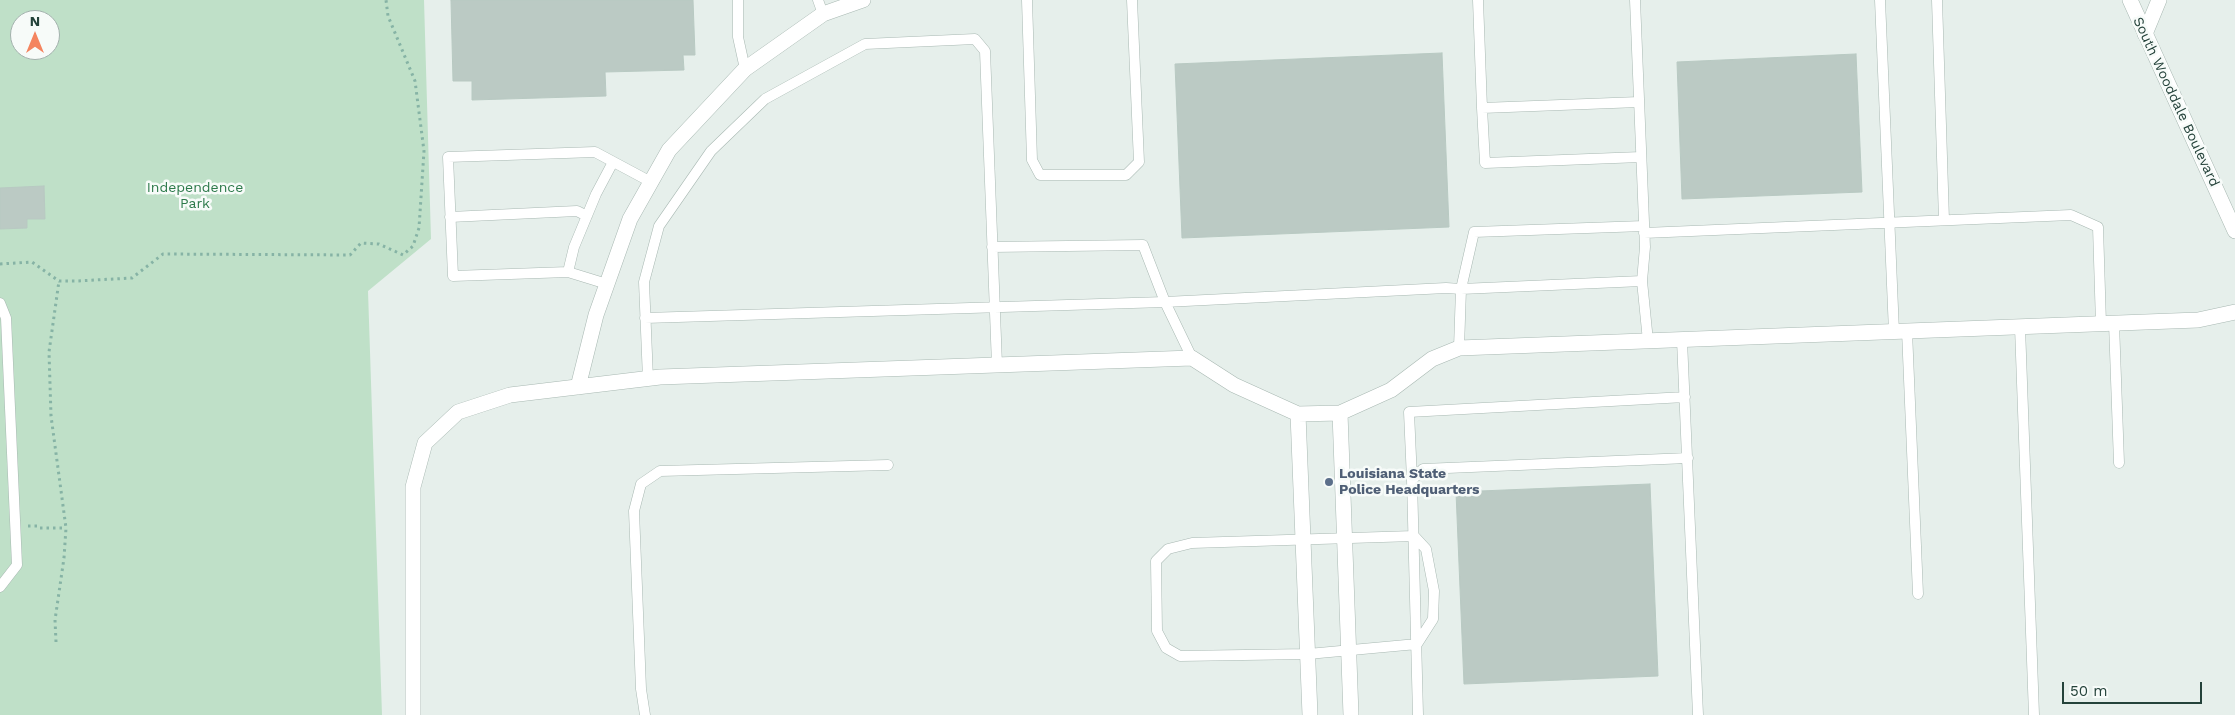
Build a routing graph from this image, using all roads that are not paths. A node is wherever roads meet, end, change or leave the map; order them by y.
1 (738, 0) edge
2 (863, 0) edge
3 (1027, 0) edge
4 (1132, 0) edge
5 (1478, 0) edge
6 (1635, 0) edge
7 (1880, 0) edge
8 (1936, 0) edge
9 (2130, 0) edge
10 (2159, 0) edge
11 (821, 7) edge
12 (2145, 34) junction
13 (745, 69) junction
14 (1639, 102) junction
15 (1482, 108) junction
16 (1641, 157) junction
17 (613, 162) junction
18 (651, 182) junction
19 (587, 216) junction
20 (450, 217) junction
21 (1944, 220) junction
22 (1889, 223) junction
23 (1644, 230) junction
24 (2235, 230) edge
25 (992, 247) junction
26 (568, 272) junction
27 (1642, 281) junction
28 (607, 284) junction
29 (1461, 290) junction
30 (1165, 302) junction
31 (0, 303) edge
32 (995, 308) junction
33 (2235, 312) edge
34 (645, 318) junction
35 (2108, 324) junction
36 (2020, 327) junction
37 (1900, 331) junction
38 (1682, 340) junction
39 (1648, 341) junction
40 (1458, 348) junction
41 (1192, 358) junction
42 (997, 365) junction
43 (648, 379) junction
44 (578, 387) junction
45 (1685, 397) junction
46 (1340, 413) junction
47 (1298, 414) junction
48 (1688, 458) junction
49 (2118, 463) dead end
50 (888, 465) dead end
51 (1412, 480) junction
52 (1414, 536) junction
53 (1344, 537) junction
54 (1303, 540) junction
55 (0, 587) edge
56 (1918, 594) dead end
57 (1417, 644) junction
58 (1348, 650) junction
59 (1308, 654) junction
60 (413, 715) edge
61 (645, 715) edge
62 (1310, 715) edge
63 (1351, 715) edge
64 (1418, 715) edge
65 (1698, 715) edge
66 (2034, 715) edge

1 - 13 lane
2 - 11 street
3 - 4 lane
5 - 15 lane
6 - 14 lane
7 - 22 lane
8 - 21 lane
9 - 12 street, South Wooddale Boulevard
10 - 12 street
11 - 13 street
12 - 24 street, South Wooddale Boulevard
13 - 18 street
14 - 15 lane
14 - 16 lane
15 - 16 lane
16 - 23 lane
17 - 18 lane
17 - 19 lane
17 - 20 lane
18 - 28 street
19 - 20 lane
19 - 26 lane
20 - 26 lane
21 - 22 lane
21 - 35 lane
22 - 23 lane
22 - 37 lane
23 - 27 lane
23 - 29 lane
25 - 30 lane
25 - 32 lane
25 - 34 lane
26 - 28 lane
27 - 29 lane
27 - 39 lane
28 - 44 street
29 - 30 lane
29 - 40 lane
30 - 32 lane
30 - 41 lane
31 - 55 lane
32 - 34 lane
32 - 42 lane
33 - 35 street
34 - 43 lane
35 - 36 street
35 - 49 lane
36 - 37 street
36 - 66 lane
37 - 38 street
37 - 56 lane
38 - 39 street
38 - 45 lane
39 - 40 street
40 - 46 street
41 - 42 street
41 - 47 street
42 - 43 street
43 - 44 street
44 - 60 street
45 - 48 lane
45 - 51 lane
46 - 47 street
46 - 53 street
47 - 54 street
48 - 51 lane
48 - 65 lane
50 - 61 lane
51 - 52 lane
52 - 53 lane
52 - 57 lane
52 - 57 lane
53 - 54 lane
53 - 58 street
54 - 59 street
54 - 59 lane
57 - 58 lane
57 - 64 lane
58 - 59 lane
58 - 63 street
59 - 62 street

